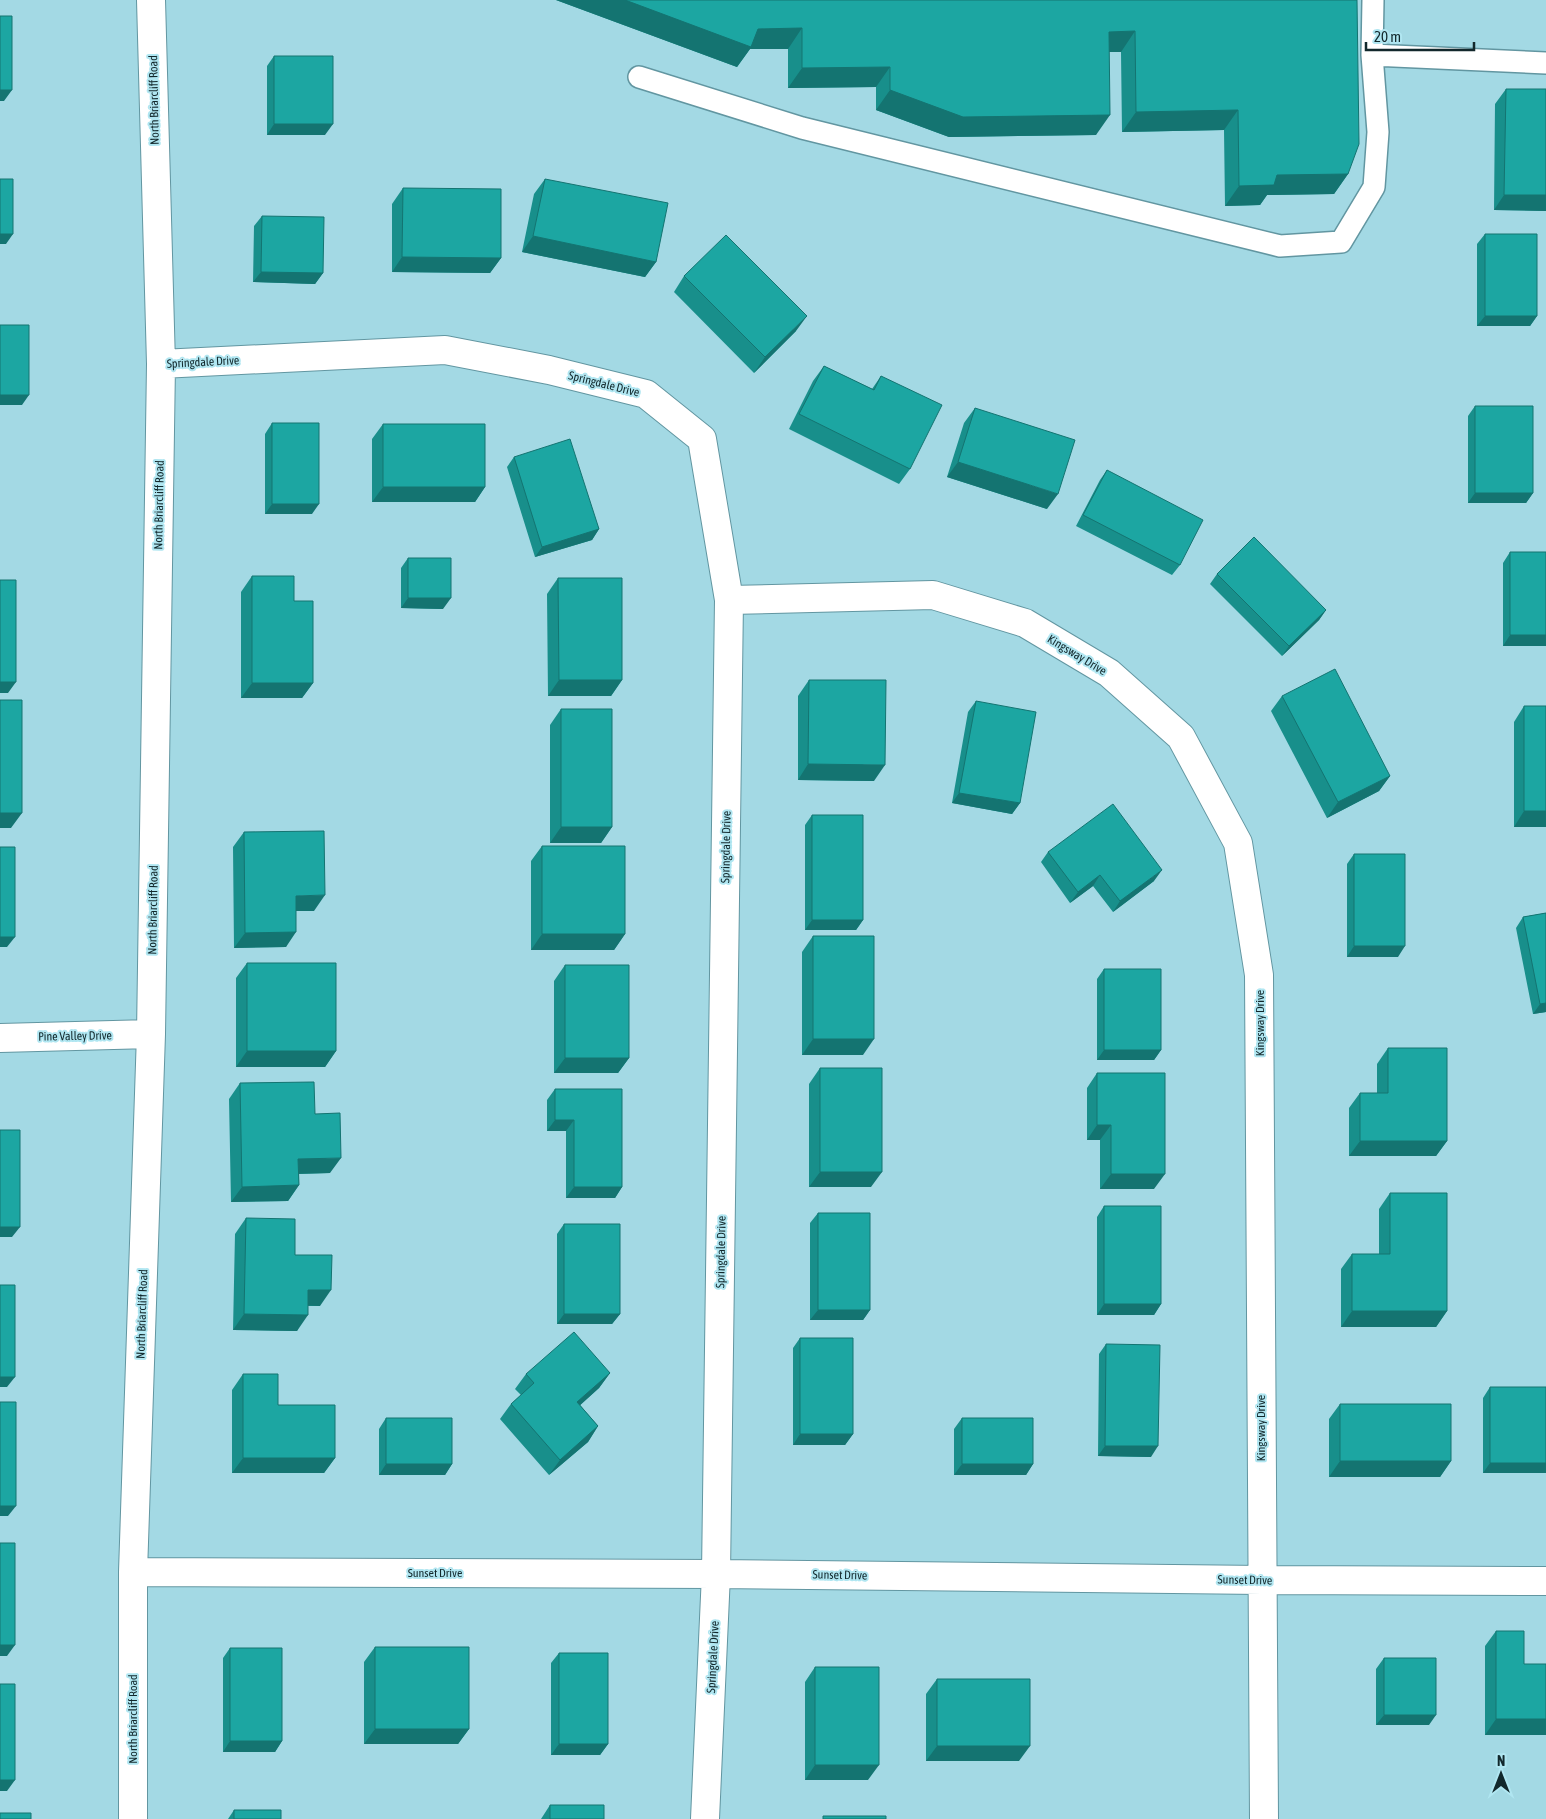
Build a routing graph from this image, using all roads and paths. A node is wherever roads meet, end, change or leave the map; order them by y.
1 (151, 0) edge
2 (1373, 0) edge
3 (1372, 55) junction
4 (1546, 63) edge
5 (639, 77) dead end
6 (160, 364) junction
7 (729, 600) junction
8 (151, 1034) junction
9 (0, 1038) edge
10 (133, 1572) junction
11 (716, 1574) junction
12 (1262, 1580) junction
13 (1546, 1580) edge
14 (133, 1819) edge
15 (705, 1819) edge
16 (1264, 1819) edge

1 - 6 street, North Briarcliff Road
2 - 3 lane
3 - 4 lane
3 - 5 lane
6 - 7 street, Springdale Drive
6 - 8 street, North Briarcliff Road
7 - 11 street, Springdale Drive
7 - 12 street, Kingsway Drive
8 - 9 street, Pine Valley Drive
8 - 10 street, North Briarcliff Road
10 - 11 street, Sunset Drive
10 - 14 street, North Briarcliff Road
11 - 12 street, Sunset Drive
11 - 15 street, Springdale Drive
12 - 13 street, Sunset Drive
12 - 16 street, Kingsway Drive

